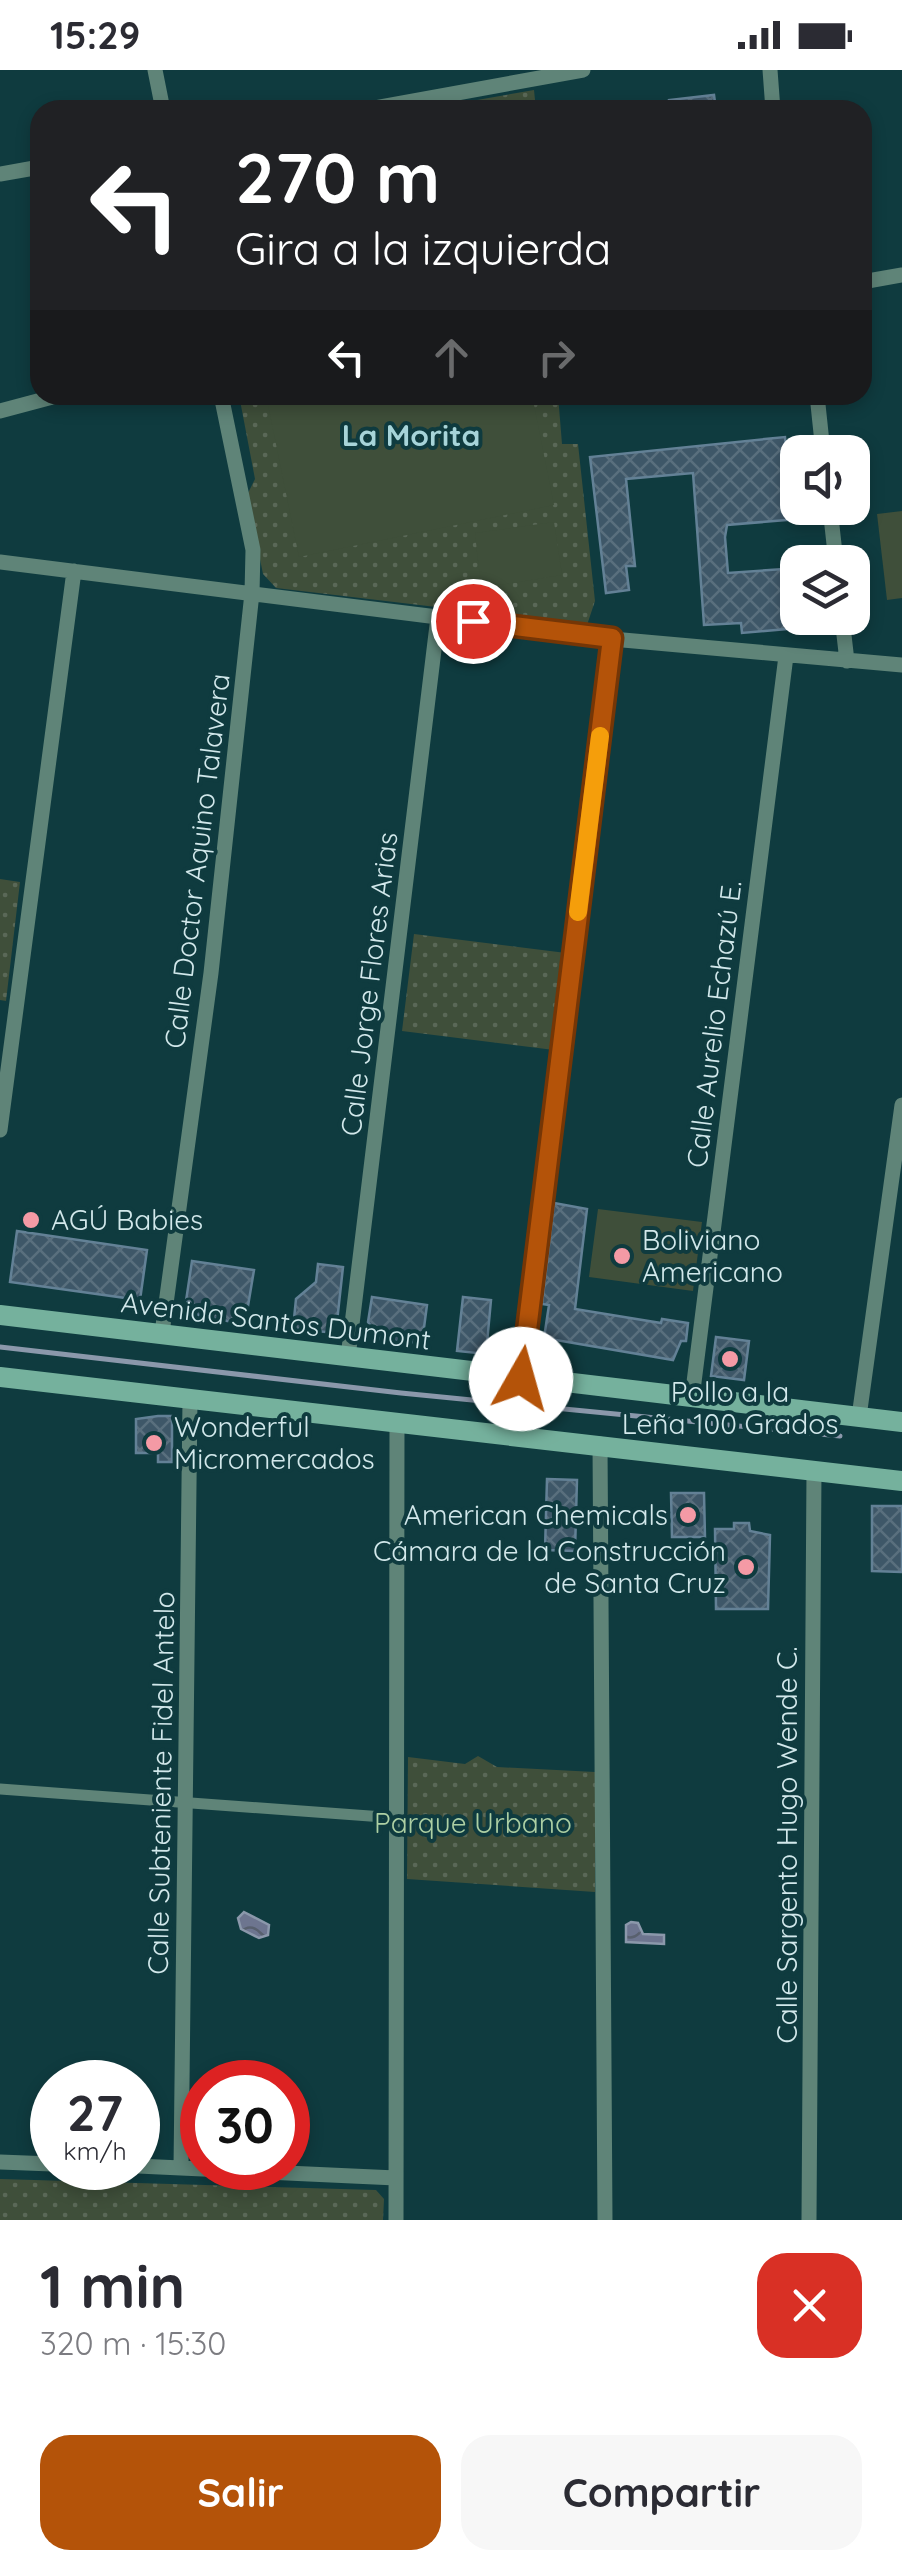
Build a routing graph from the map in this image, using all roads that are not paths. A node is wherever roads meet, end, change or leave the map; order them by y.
1 (155, 70) edge
2 (583, 70) edge
3 (770, 70) edge
4 (546, 74) edge
5 (160, 100) edge
6 (415, 100) edge
7 (773, 100) edge
8 (30, 169) edge
9 (0, 174) edge
10 (902, 276) edge
11 (872, 280) edge
12 (30, 403) edge
13 (223, 405) edge
14 (817, 405) edge
15 (0, 411) edge
16 (821, 435) edge
17 (0, 562) edge
18 (74, 571) junction
19 (252, 594) junction
20 (438, 616) junction
21 (844, 635) edge
22 (612, 638) junction
23 (786, 656) junction
24 (848, 662) junction
25 (902, 664) edge
26 (902, 1105) edge
27 (0, 1130) edge
28 (895, 1224) edge
29 (0, 1315) edge
30 (162, 1333) junction
31 (348, 1357) junction
32 (0, 1376) edge
33 (521, 1379) junction
34 (692, 1398) junction
35 (190, 1399) junction
36 (859, 1417) junction
37 (397, 1422) junction
38 (902, 1422) edge
39 (600, 1444) junction
40 (902, 1469) edge
41 (814, 1471) junction
42 (848, 1474) junction
43 (902, 1480) edge
44 (0, 1789) edge
45 (186, 1802) junction
46 (397, 1818) junction
47 (182, 2060) edge
48 (0, 2162) edge
49 (30, 2163) edge
50 (310, 2174) edge
51 (396, 2178) junction
52 (396, 2220) edge
53 (605, 2220) edge
54 (809, 2220) edge

1 - 5 street
2 - 4 street
3 - 7 street
4 - 6 street
8 - 9 street
10 - 11 street
12 - 15 street
13 - 19 street, Calle Doctor Aquino Talavera
14 - 16 street
17 - 18 street
18 - 19 street
18 - 27 street
19 - 20 street
19 - 30 street, Calle Doctor Aquino Talavera
20 - 22 street
20 - 31 street, Calle Jorge Flores Arias
21 - 24 street
22 - 23 street
22 - 33 street
23 - 24 street
23 - 34 street, Calle Aurelio Echazú E.
24 - 25 street
26 - 28 street
28 - 36 street
29 - 30 main road, Avenida Santos Dumont
30 - 31 main road, Avenida Santos Dumont
31 - 33 main road, Avenida Santos Dumont
32 - 35 main road
33 - 34 main road, Avenida Santos Dumont
34 - 36 main road, Avenida Santos Dumont
35 - 37 main road
35 - 45 street, Calle Subteniente Fidel Antelo
36 - 38 main road, Avenida Santos Dumont
37 - 39 main road
37 - 46 street
39 - 41 main road
39 - 53 street
40 - 42 main road
41 - 42 main road
41 - 54 street, Calle Sargento Hugo Wende C.
42 - 43 main road
44 - 45 street
45 - 46 street
45 - 47 street, Calle Subteniente Fidel Antelo
46 - 51 street
48 - 49 street
50 - 51 street
51 - 52 street

